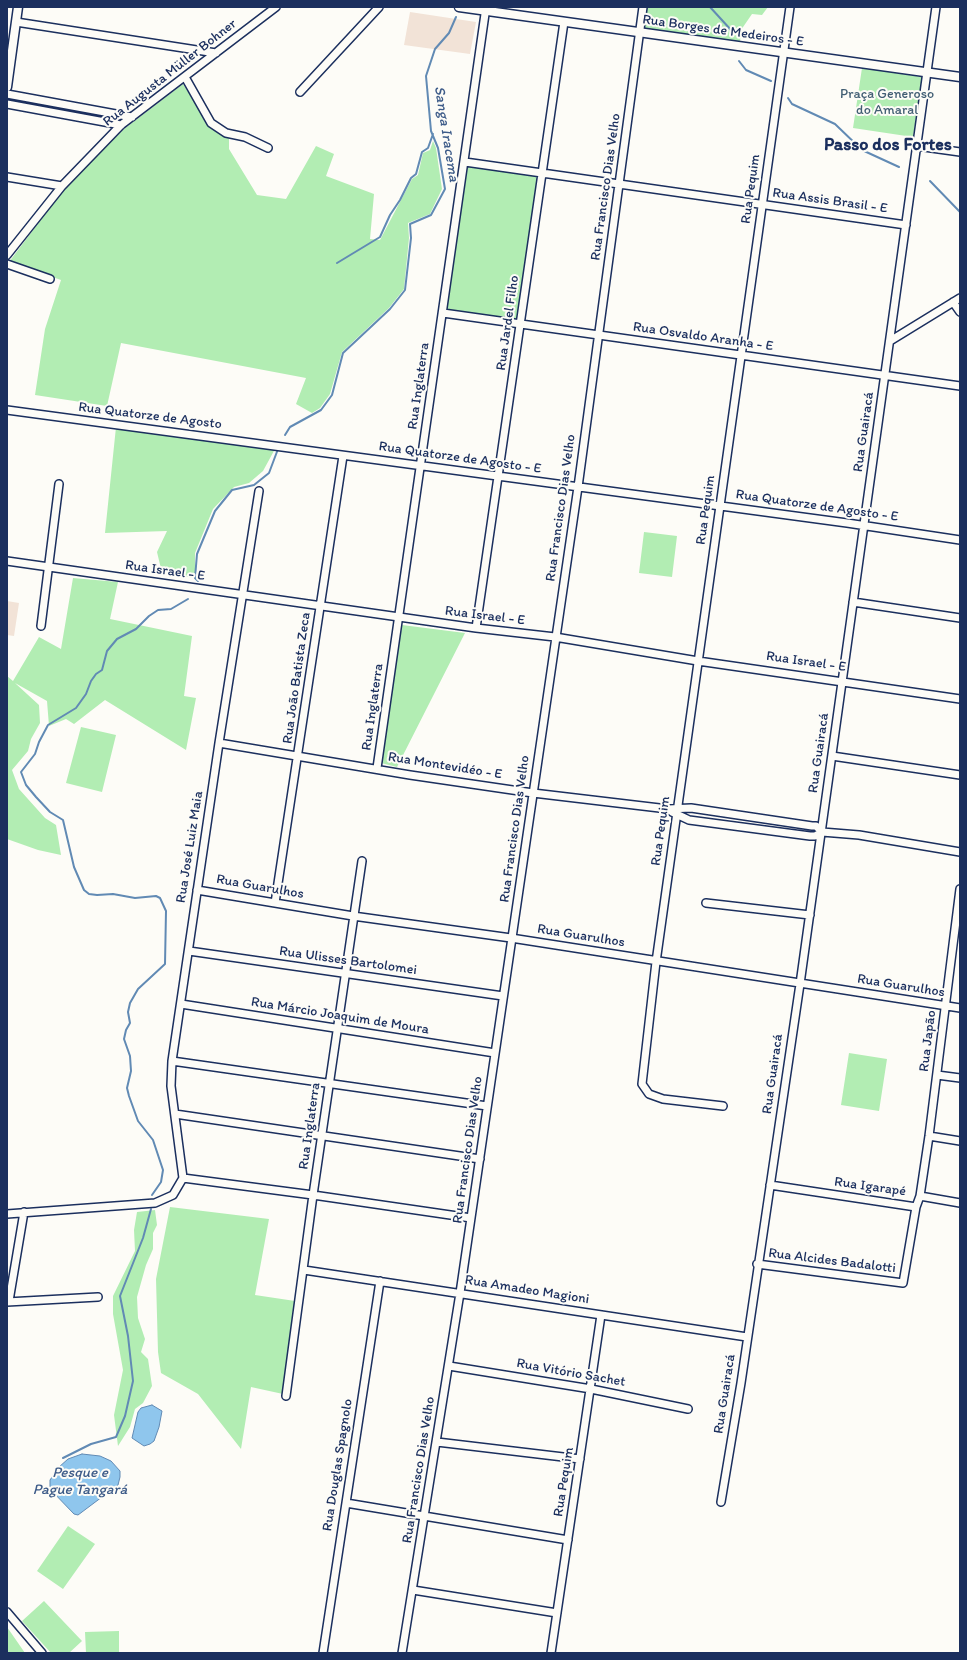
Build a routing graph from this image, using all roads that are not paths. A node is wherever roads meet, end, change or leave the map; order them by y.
1 (18, 7) edge
2 (276, 7) edge
3 (379, 7) edge
4 (459, 7) edge
5 (643, 7) edge
6 (790, 7) edge
7 (936, 7) edge
8 (486, 9) edge
9 (16, 22) junction
10 (564, 22) junction
11 (639, 32) junction
12 (216, 53) junction
13 (783, 53) junction
14 (927, 72) junction
15 (185, 77) junction
16 (960, 77) edge
17 (7, 87) edge
18 (300, 92) dead end
19 (7, 94) edge
20 (7, 104) edge
21 (132, 117) junction
22 (121, 125) junction
23 (917, 146) junction
24 (268, 148) dead end
25 (960, 152) edge
26 (465, 162) junction
27 (542, 173) junction
28 (7, 177) edge
29 (620, 184) junction
30 (62, 186) junction
31 (762, 204) junction
32 (906, 225) junction
33 (7, 254) edge
34 (7, 264) edge
35 (50, 279) dead end
36 (960, 298) edge
37 (953, 302) junction
38 (960, 312) edge
39 (443, 313) junction
40 (521, 324) junction
41 (599, 335) junction
42 (890, 341) junction
43 (741, 355) junction
44 (885, 376) junction
45 (960, 386) edge
46 (7, 410) edge
47 (290, 448) joint
48 (343, 456) junction
49 (420, 466) junction
50 (500, 476) junction
51 (59, 484) dead end
52 (578, 487) junction
53 (259, 491) dead end
54 (720, 506) junction
55 (864, 525) junction
56 (960, 540) edge
57 (7, 561) edge
58 (49, 568) junction
59 (242, 595) junction
60 (853, 602) junction
61 (320, 606) junction
62 (398, 617) junction
63 (960, 618) edge
64 (41, 626) dead end
65 (476, 628) junction
66 (555, 637) junction
67 (698, 661) junction
68 (842, 681) junction
69 (960, 699) edge
70 (219, 743) junction
71 (298, 756) junction
72 (832, 756) junction
73 (377, 768) junction
74 (960, 775) edge
75 (533, 793) junction
76 (677, 811) junction
77 (822, 832) junction
78 (960, 852) edge
79 (362, 861) dead end
80 (960, 889) edge
81 (197, 890) junction
82 (706, 902) dead end
83 (274, 903) junction
84 (810, 915) junction
85 (353, 916) junction
86 (958, 929) edge
87 (511, 938) junction
88 (189, 951) junction
89 (656, 962) junction
90 (346, 974) junction
91 (800, 984) junction
92 (503, 996) junction
93 (181, 1004) junction
94 (946, 1006) junction
95 (960, 1008) edge
96 (338, 1028) junction
97 (495, 1053) junction
98 (172, 1061) junction
99 (937, 1075) junction
100 (960, 1078) edge
101 (330, 1083) junction
102 (487, 1106) junction
103 (723, 1106) dead end
104 (175, 1114) junction
105 (322, 1136) junction
106 (929, 1136) junction
107 (960, 1141) edge
108 (480, 1159) junction
109 (183, 1178) junction
110 (770, 1186) junction
111 (313, 1195) junction
112 (920, 1196) junction
113 (960, 1203) edge
114 (916, 1207) junction
115 (24, 1212) junction
116 (7, 1214) edge
117 (471, 1218) junction
118 (757, 1264) junction
119 (304, 1270) junction
120 (380, 1281) junction
121 (460, 1293) junction
122 (98, 1297) dead end
123 (8, 1302) edge
124 (601, 1315) junction
125 (747, 1337) junction
126 (449, 1366) junction
127 (591, 1389) junction
128 (286, 1396) dead end
129 (688, 1409) dead end
130 (437, 1442) junction
131 (580, 1460) junction
132 (721, 1502) dead end
133 (346, 1503) junction
134 (425, 1516) junction
135 (568, 1540) junction
136 (413, 1590) junction
137 (7, 1612) edge
138 (557, 1614) junction
139 (42, 1653) edge
140 (323, 1653) edge
141 (402, 1653) edge
142 (551, 1653) edge

1 - 9 street
2 - 12 street, Rua Augusta Müller Bohner
3 - 18 street
4 - 8 street, Rua Borges de Medeiros - E
5 - 11 street, Rua Francisco Dias Velho
6 - 13 street, Rua Pequim
7 - 14 street, Rua Guairacá
8 - 10 street, Rua Borges de Medeiros - E
8 - 26 street, Rua Inglaterra
9 - 12 street
9 - 17 street
10 - 11 street, Rua Borges de Medeiros - E
10 - 27 street, Rua Jardel Filho
11 - 13 street, Rua Borges de Medeiros - E
11 - 29 street, Rua Francisco Dias Velho
12 - 15 street, Rua Augusta Müller Bohner
13 - 14 street, Rua Borges de Medeiros - E
13 - 31 street, Rua Pequim
14 - 16 street, Rua Borges de Medeiros - E
14 - 23 street, Rua Guairacá
15 - 21 street, Rua Augusta Müller Bohner
15 - 24 street
19 - 21 street
20 - 22 street
21 - 22 street, Rua Augusta Müller Bohner
22 - 30 street, Rua Augusta Müller Bohner
23 - 25 street
23 - 32 street, Rua Guairacá
26 - 27 street, Rua Assis Brasil - E
26 - 39 street, Rua Inglaterra
27 - 29 street, Rua Assis Brasil - E
27 - 40 street, Rua Jardel Filho
28 - 30 street
29 - 31 street, Rua Assis Brasil - E
29 - 41 street, Rua Francisco Dias Velho
30 - 33 street, Rua Augusta Müller Bohner
31 - 32 street, Rua Assis Brasil - E
31 - 43 street, Rua Pequim
32 - 42 street, Rua Guairacá
34 - 35 street
36 - 37 street
37 - 38 street
37 - 42 street
39 - 40 street, Rua Osvaldo Aranha - E
39 - 49 street, Rua Inglaterra
40 - 41 street, Rua Osvaldo Aranha - E
40 - 50 street, Rua Jardel Filho
41 - 43 street, Rua Osvaldo Aranha - E
41 - 52 street, Rua Francisco Dias Velho
42 - 44 street, Rua Guairacá
43 - 44 street, Rua Osvaldo Aranha - E
43 - 54 street, Rua Pequim
44 - 45 street, Rua Osvaldo Aranha - E
44 - 55 street, Rua Guairacá
46 - 47 street, Rua Quatorze de Agosto
47 - 48 street, Rua Quatorze de Agosto - E
48 - 49 street, Rua Quatorze de Agosto - E
48 - 61 street, Rua João Batista Zeca
49 - 50 street, Rua Quatorze de Agosto - E
49 - 62 street, Rua Inglaterra
50 - 52 street, Rua Quatorze de Agosto - E
50 - 65 street, Rua Jardel Filho
51 - 58 street
52 - 54 street, Rua Quatorze de Agosto - E
52 - 66 street, Rua Francisco Dias Velho
53 - 59 street, Rua José Luiz Maia
54 - 55 street, Rua Quatorze de Agosto - E
54 - 67 street, Rua Pequim
55 - 56 street, Rua Quatorze de Agosto - E
55 - 60 street, Rua Guairacá
57 - 58 street, Rua Israel - E
58 - 59 street, Rua Israel - E
58 - 64 street
59 - 61 street, Rua Israel - E
59 - 70 street, Rua José Luiz Maia
60 - 63 street
60 - 68 street, Rua Guairacá
61 - 62 street, Rua Israel - E
61 - 71 street, Rua João Batista Zeca
62 - 65 street, Rua Israel - E
62 - 73 street, Rua Inglaterra
65 - 66 street, Rua Israel - E
66 - 67 street, Rua Israel - E
66 - 75 street, Rua Francisco Dias Velho
67 - 68 street, Rua Israel - E
67 - 76 street, Rua Pequim
68 - 69 street, Rua Israel - E
68 - 72 street, Rua Guairacá
70 - 71 street, Rua Montevidéo - E
70 - 81 street, Rua José Luiz Maia
71 - 73 street, Rua Montevidéo - E
71 - 83 street, Rua João Batista Zeca
72 - 74 street
72 - 77 street, Rua Guairacá
73 - 75 street, Rua Montevidéo - E
75 - 76 street, Rua Montevidéo - E
75 - 87 street, Rua Francisco Dias Velho
76 - 77 street, Rua Montevidéo - E
76 - 77 street, Rua Montevidéo - E
76 - 89 street, Rua Pequim
77 - 78 street, Rua Montevidéo - E
77 - 84 street, Rua Guairacá
79 - 85 street, Rua Inglaterra
80 - 86 street, Rua Japão
81 - 83 street, Rua Guarulhos
81 - 88 street, Rua José Luiz Maia
82 - 84 street
83 - 85 street, Rua Guarulhos
84 - 91 street, Rua Guairacá
85 - 87 street, Rua Guarulhos
85 - 90 street, Rua Inglaterra
86 - 94 street, Rua Japão
87 - 89 street, Rua Guarulhos
87 - 92 street, Rua Francisco Dias Velho
88 - 90 street, Rua Ulisses Bartolomei
88 - 93 street, Rua José Luiz Maia
89 - 91 street, Rua Guarulhos
89 - 103 street, Rua Pequim
90 - 92 street, Rua Ulisses Bartolomei
90 - 96 street, Rua Inglaterra
91 - 94 street, Rua Guarulhos
91 - 110 street, Rua Guairacá
92 - 97 street, Rua Francisco Dias Velho
93 - 96 street, Rua Márcio Joaquim de Moura
93 - 98 street, Rua José Luiz Maia
94 - 95 street, Rua Guarulhos
94 - 99 street, Rua Japão
96 - 97 street, Rua Márcio Joaquim de Moura
96 - 101 street, Rua Inglaterra
97 - 102 street, Rua Francisco Dias Velho
98 - 101 street
98 - 104 street, Rua José Luiz Maia
99 - 100 street
99 - 106 street, Rua Japão
101 - 102 street
101 - 105 street, Rua Inglaterra
102 - 108 street, Rua Francisco Dias Velho
104 - 105 street
104 - 109 street, Rua José Luiz Maia
105 - 108 street
105 - 111 street, Rua Inglaterra
106 - 107 street
106 - 112 street, Rua Japão
108 - 117 street, Rua Francisco Dias Velho
109 - 111 street
109 - 115 street
110 - 114 street, Rua Igarapé
110 - 118 street, Rua Guairacá
111 - 117 street
111 - 119 street, Rua Inglaterra
112 - 113 street, Rua Igarapé
112 - 114 street, Rua Igarapé
114 - 118 street, Rua Alcides Badalotti
115 - 116 street
115 - 123 street
117 - 121 street, Rua Francisco Dias Velho
118 - 125 street, Rua Guairacá
119 - 120 street, Rua Amadeo Magioni
119 - 128 street, Rua Inglaterra
120 - 121 street, Rua Amadeo Magioni
120 - 133 street, Rua Douglas Spagnolo
121 - 124 street, Rua Amadeo Magioni
121 - 126 street, Rua Francisco Dias Velho
122 - 123 street
124 - 125 street, Rua Amadeo Magioni
124 - 127 street, Rua Pequim
125 - 132 street, Rua Guairacá
126 - 127 street, Rua Vitório Sachet
126 - 130 street, Rua Francisco Dias Velho
127 - 129 street, Rua Vitório Sachet
127 - 131 street, Rua Pequim
130 - 131 street
130 - 134 street, Rua Francisco Dias Velho
131 - 135 street, Rua Pequim
133 - 134 street
133 - 140 street, Rua Douglas Spagnolo
134 - 135 street
134 - 136 street, Rua Francisco Dias Velho
135 - 138 street, Rua Pequim
136 - 138 street
136 - 141 street, Rua Francisco Dias Velho
137 - 139 street
138 - 142 street, Rua Pequim

